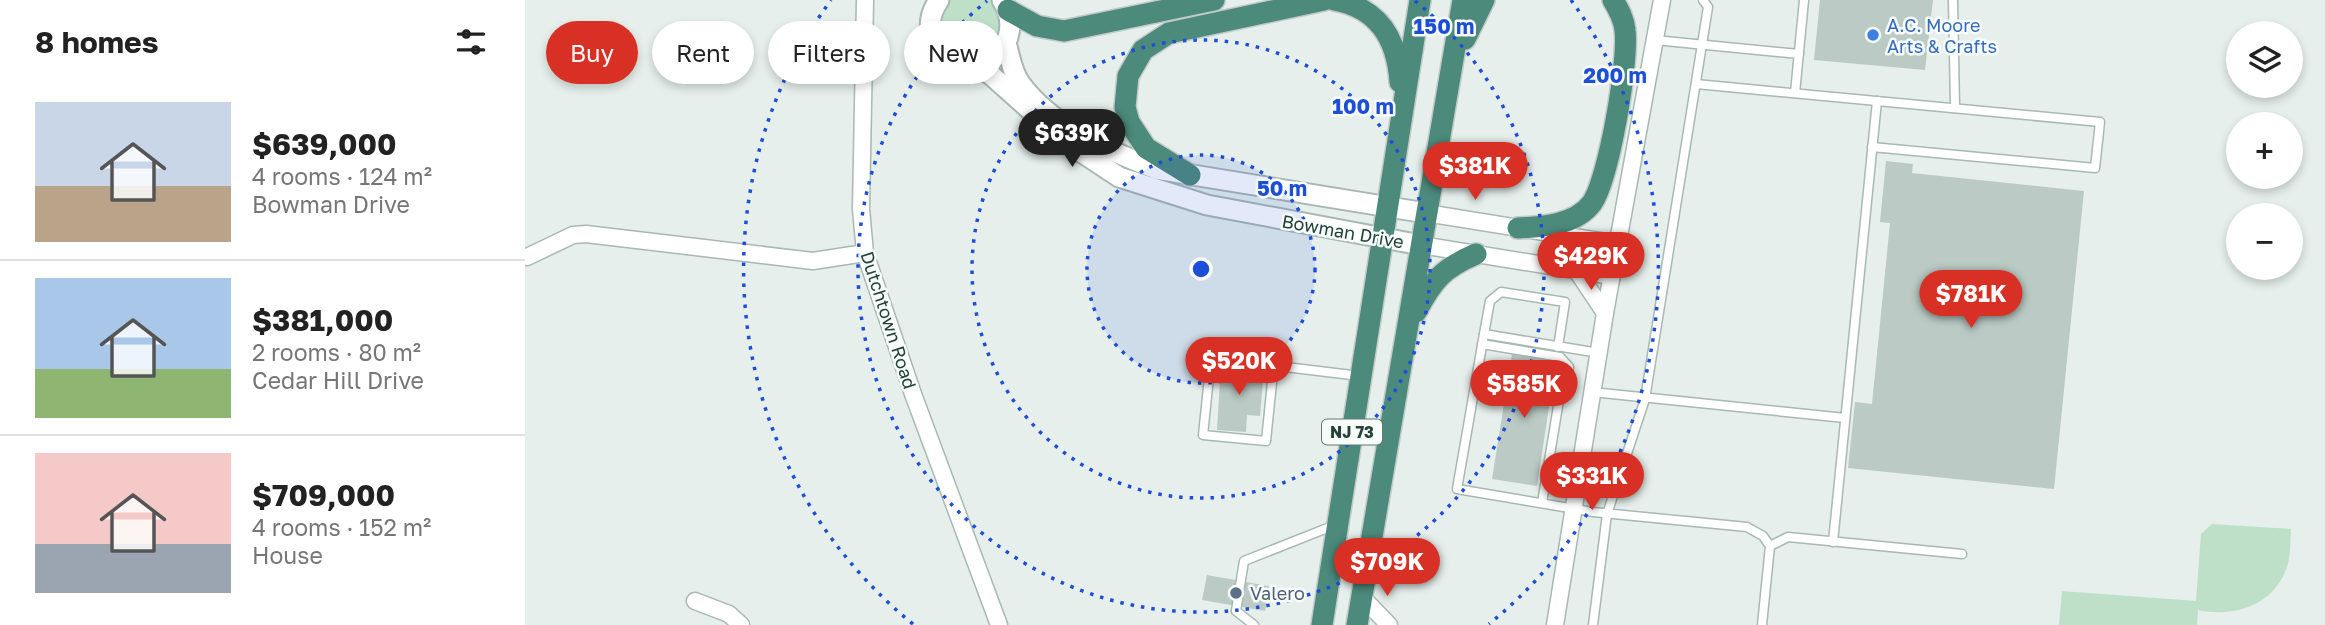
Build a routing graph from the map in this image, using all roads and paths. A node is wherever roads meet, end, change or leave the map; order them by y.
1 (866, 0) edge
2 (939, 0) edge
3 (1214, 0) edge
4 (1324, 0) edge
5 (1334, 0) edge
6 (1420, 0) edge
7 (1463, 0) edge
8 (1484, 0) edge
9 (1613, 0) edge
10 (1662, 0) edge
11 (1703, 0) edge
12 (1804, 0) edge
13 (1954, 0) edge
14 (1005, 5) edge
15 (932, 21) edge
16 (1655, 40) junction
17 (1006, 43) junction
18 (1703, 44) junction
19 (1003, 46) edge
20 (1799, 54) junction
21 (1450, 76) junction
22 (1001, 84) edge
23 (1696, 84) junction
24 (1795, 93) junction
25 (1877, 101) junction
26 (1955, 108) junction
27 (1398, 143) junction
28 (1872, 147) junction
29 (1190, 175) junction
30 (1388, 207) junction
31 (1426, 213) junction
32 (1518, 228) junction
33 (1381, 238) junction
34 (1618, 244) junction
35 (1421, 245) junction
36 (865, 253) junction
37 (1476, 254) junction
38 (527, 257) dead end
39 (1577, 271) junction
40 (1612, 276) junction
41 (1605, 313) junction
42 (1409, 326) junction
43 (1484, 334) junction
44 (1482, 344) junction
45 (1558, 347) junction
46 (1573, 349) junction
47 (1599, 353) junction
48 (1274, 363) junction
49 (1569, 371) junction
50 (1360, 376) junction
51 (1592, 392) junction
52 (1644, 399) junction
53 (1845, 418) junction
54 (1542, 503) junction
55 (1573, 509) junction
56 (1607, 514) junction
57 (1337, 524) junction
58 (1833, 542) junction
59 (1770, 546) junction
60 (1962, 554) dead end
61 (1362, 597) junction
62 (695, 601) dead end
63 (741, 625) edge
64 (999, 625) edge
65 (1254, 625) edge
66 (1322, 625) edge
67 (1357, 625) edge
68 (1389, 625) edge
69 (1555, 625) edge
70 (1593, 625) edge
71 (1762, 625) edge

1 - 36 street, Dutchtown Road
2 - 15 street, Bowman Drive
3 - 14 highway
4 - 29 highway
5 - 27 highway
6 - 27 highway, NJ 73
7 - 21 highway, NJ 73
8 - 21 highway
9 - 32 highway
10 - 16 street
11 - 18 lane
12 - 20 lane
13 - 26 lane
14 - 17 street
16 - 18 lane
16 - 34 street
17 - 19 street
17 - 29 street, Bowman Drive
18 - 20 lane
18 - 23 lane
20 - 24 lane
21 - 31 highway, NJ 73
22 - 33 street, Bowman Drive
23 - 24 lane
23 - 52 lane
24 - 25 lane
25 - 26 lane
25 - 28 lane
26 - 28 lane
27 - 30 highway, NJ 73
28 - 53 lane
29 - 30 street, Bowman Drive
30 - 31 street, Bowman Drive
30 - 33 highway, NJ 73
31 - 32 street
31 - 35 highway, NJ 73
32 - 34 street
33 - 35 street, Bowman Drive
33 - 50 highway, NJ 73
34 - 40 street
35 - 37 street
35 - 42 highway, NJ 73
36 - 38 street
36 - 64 street, Dutchtown Road
37 - 39 street
37 - 42 highway
39 - 40 street
39 - 41 street
40 - 41 street
41 - 47 street
42 - 61 highway, NJ 73
43 - 44 lane
43 - 45 lane
43 - 45 lane
44 - 49 lane
44 - 54 lane
45 - 46 lane
46 - 47 lane
46 - 49 lane
47 - 51 street
48 - 48 lane
48 - 50 lane
49 - 54 lane
50 - 57 highway, NJ 73
51 - 52 lane
51 - 55 street
52 - 53 lane
52 - 56 lane
53 - 58 lane
54 - 55 lane
55 - 56 lane
55 - 69 street
56 - 59 lane
56 - 70 lane
57 - 65 lane
57 - 66 highway, NJ 73
58 - 59 lane
58 - 60 lane
59 - 71 lane
61 - 67 highway, NJ 73
61 - 68 street
62 - 63 street

